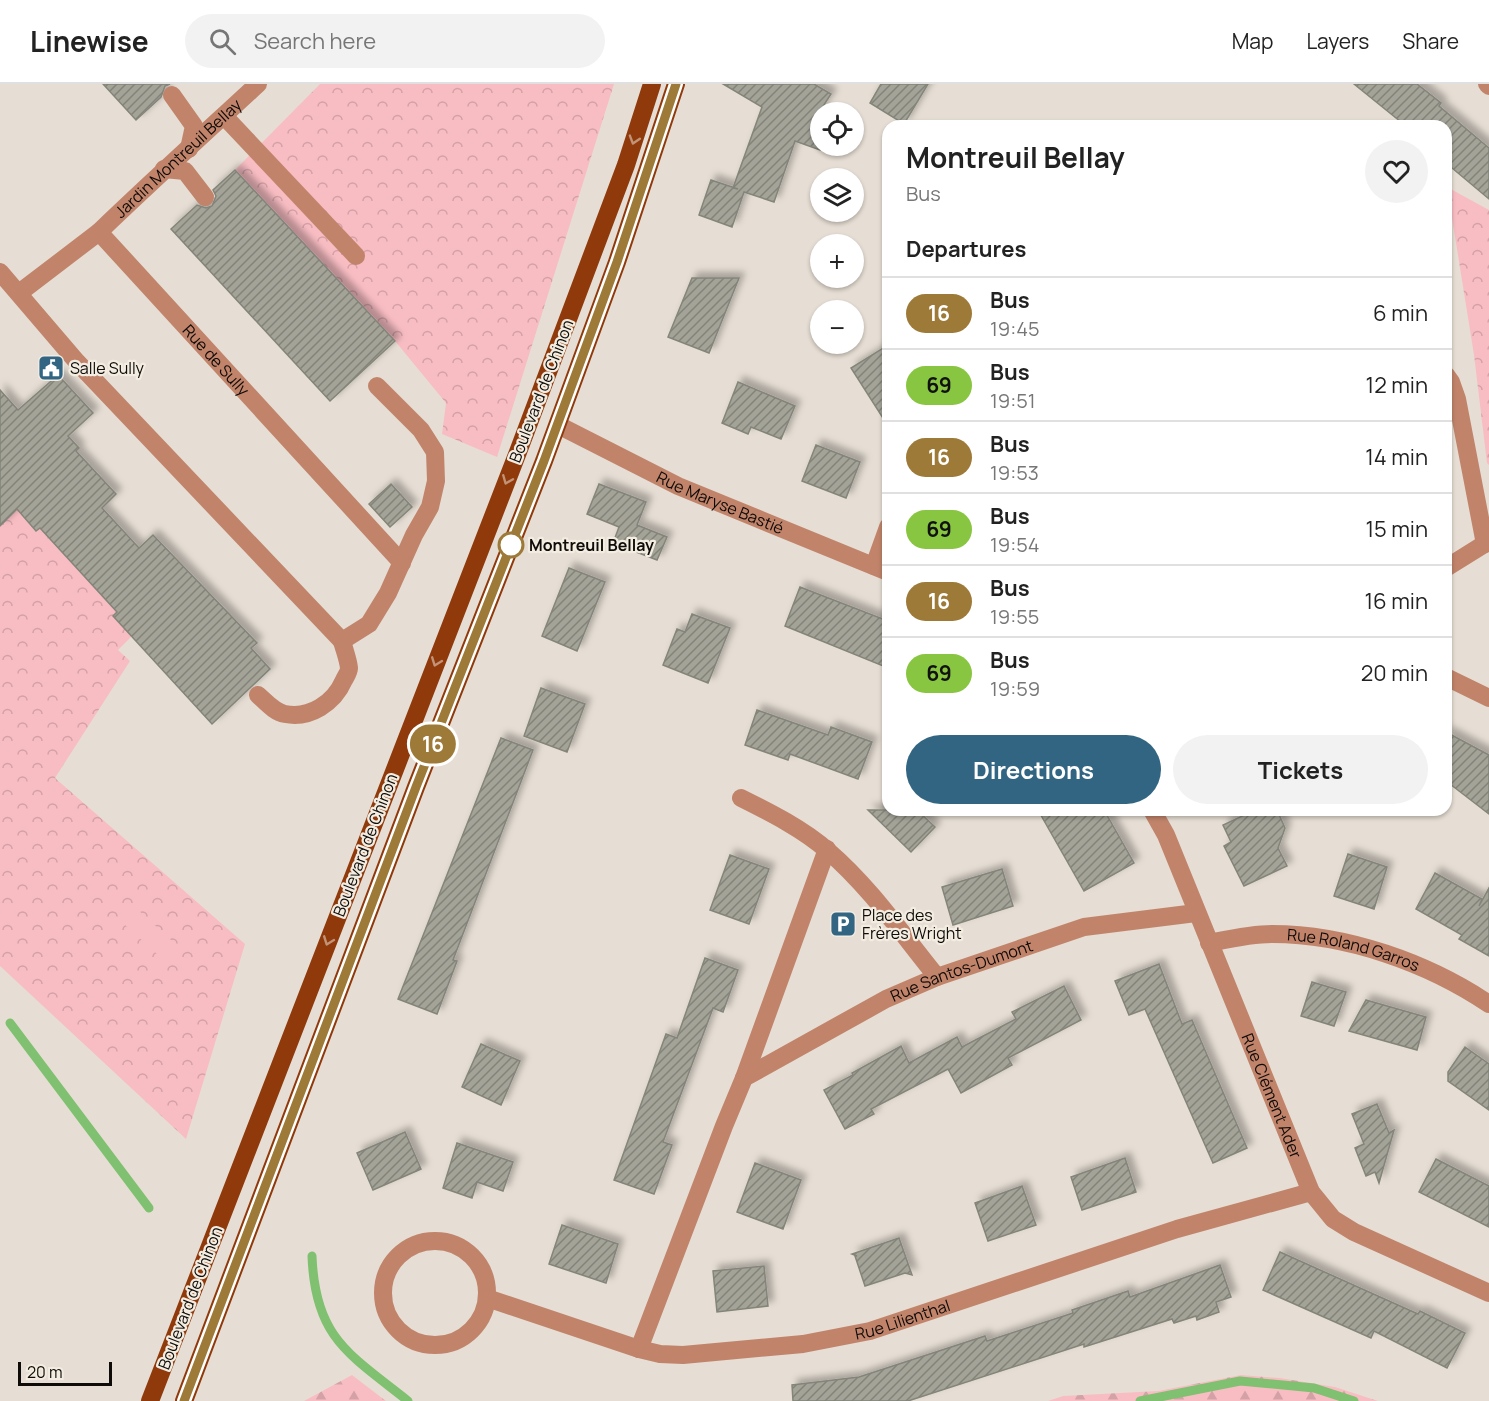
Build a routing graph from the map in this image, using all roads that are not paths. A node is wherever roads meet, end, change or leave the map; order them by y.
1 (258, 84) edge
2 (652, 84) edge
3 (676, 84) edge
4 (172, 95) dead end
5 (224, 116) junction
6 (189, 148) junction
7 (164, 169) junction
8 (205, 197) dead end
9 (99, 232) junction
10 (356, 256) dead end
11 (0, 272) edge
12 (19, 293) junction
13 (1452, 385) edge
14 (377, 386) dead end
15 (558, 424) junction
16 (1487, 542) edge
17 (402, 563) junction
18 (1452, 564) edge
19 (881, 569) edge
20 (342, 640) junction
21 (1452, 680) edge
22 (258, 695) dead end
23 (1489, 698) edge
24 (741, 798) dead end
25 (1155, 816) edge
26 (827, 849) junction
27 (1196, 913) junction
28 (1209, 943) junction
29 (937, 977) junction
30 (1489, 1004) edge
31 (744, 1078) junction
32 (1311, 1192) junction
33 (1489, 1293) edge
34 (487, 1298) junction
35 (639, 1349) junction
36 (150, 1401) edge
37 (184, 1401) edge

1 - 5 street, Jardin Montreuil Bellay
2 -> 36 main road, Boulevard de Chinon
3 - 15 main road, Boulevard de Chinon
4 - 6 street
5 - 6 street, Jardin Montreuil Bellay
5 - 10 street
6 - 7 street, Jardin Montreuil Bellay
7 - 8 street
7 - 9 street, Jardin Montreuil Bellay
9 - 12 street
9 - 17 street, Rue de Sully
11 - 12 street
12 - 20 street
13 - 16 street
14 - 17 street
15 - 19 street, Rue Maryse Bastié
15 - 37 main road, Boulevard de Chinon
16 - 18 street
17 - 20 street
20 - 22 street
21 - 23 street
24 - 26 street
25 - 27 street, Rue Clément Ader
26 - 29 street
26 - 31 street
27 - 28 street, Rue Clément Ader
27 - 29 street, Rue Santos-Dumont
28 - 30 street, Rue Roland Garros
28 - 32 street, Rue Clément Ader
29 - 31 street, Rue Santos-Dumont
31 - 35 street
32 - 33 street, Rue Clément Ader
32 - 35 street, Rue Lilienthal
34 - 34 street
34 - 35 street, Rue Lilienthal

